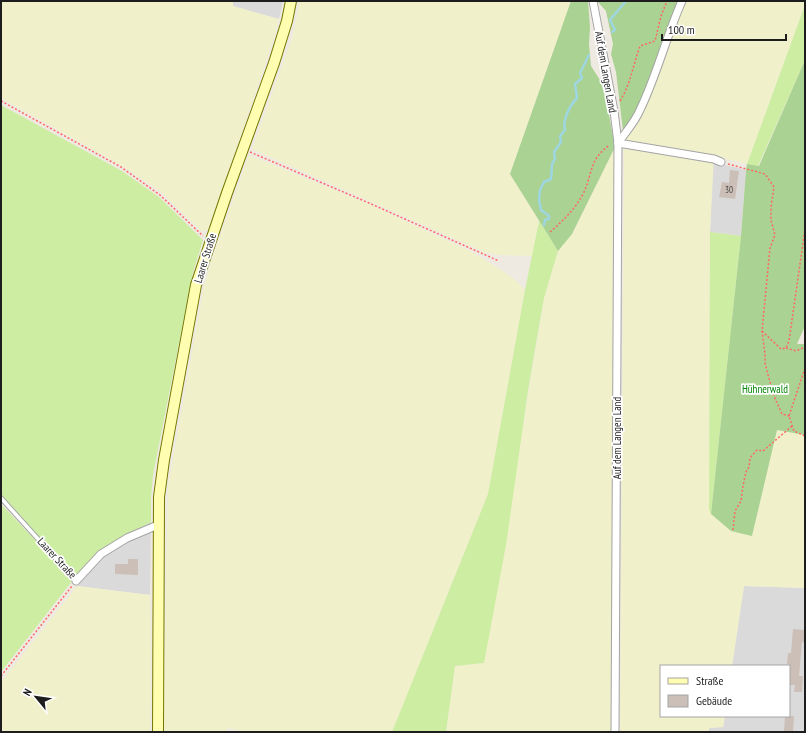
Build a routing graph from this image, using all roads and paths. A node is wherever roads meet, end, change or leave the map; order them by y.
1 (291, 1) edge
2 (593, 1) edge
3 (667, 1) edge
4 (682, 1) edge
5 (1, 101) edge
6 (614, 111) junction
7 (618, 140) junction
8 (242, 148) junction
9 (721, 162) joint
10 (805, 230) edge
11 (550, 232) dead end
12 (210, 240) junction
13 (500, 261) dead end
14 (762, 331) junction
15 (805, 347) edge
16 (786, 348) junction
17 (805, 368) edge
18 (789, 416) junction
19 (792, 426) junction
20 (805, 436) edge
21 (1, 498) edge
22 (158, 525) junction
23 (733, 530) dead end
24 (76, 581) junction
25 (1, 676) edge
26 (158, 732) edge
27 (615, 732) edge

1 - 8 street, Laarer Straße
2 - 6 street, Auf dem Langen Land
3 - 6 path
4 - 7 street
5 - 12 path
6 - 7 street, Auf dem Langen Land
7 - 9 street
7 - 11 path
7 - 27 street, Auf dem Langen Land
8 - 12 street, Laarer Straße
8 - 13 path
9 - 14 path
10 - 16 path
12 - 22 street, Laarer Straße
14 - 16 path
14 - 18 path
15 - 16 path
17 - 18 path
18 - 19 path
19 - 20 path
19 - 23 path
21 - 24 lane, Laarer Straße
22 - 24 street, Laarer Straße
22 - 26 street, Laarer Straße
24 - 25 path

